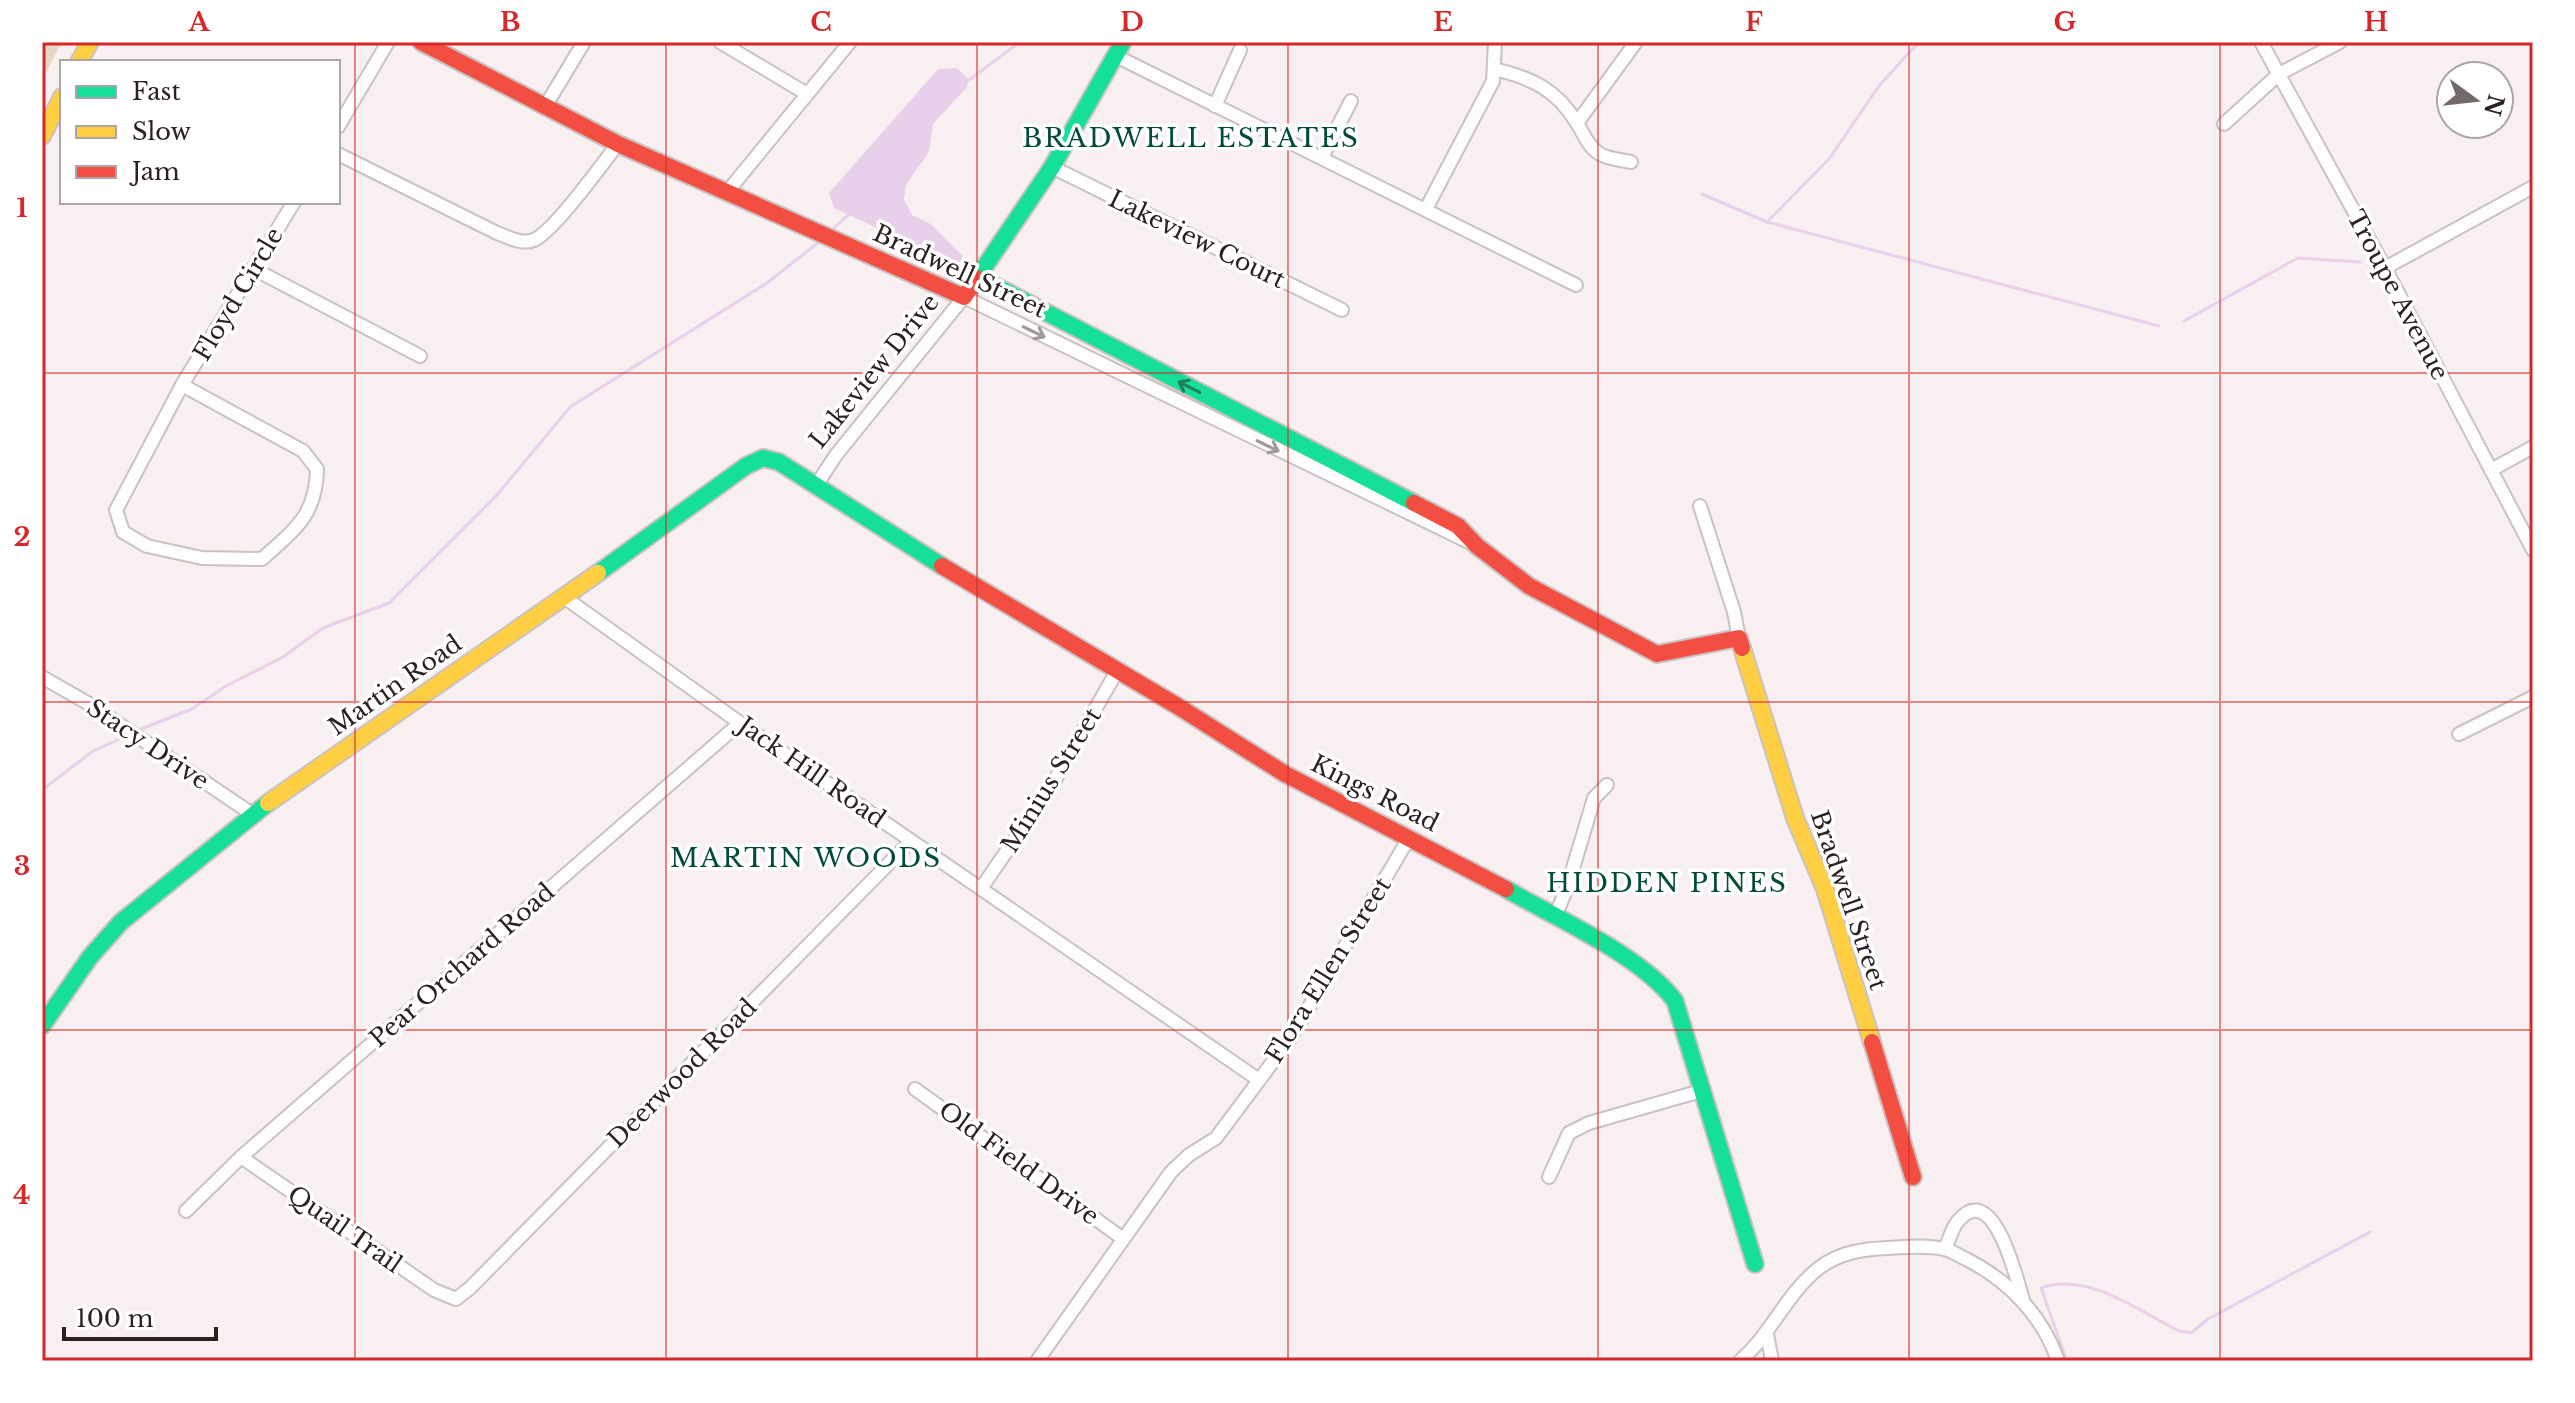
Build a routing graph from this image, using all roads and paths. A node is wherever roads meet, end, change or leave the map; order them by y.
1 (90, 42) edge
2 (388, 42) edge
3 (421, 42) edge
4 (584, 42) edge
5 (720, 42) edge
6 (850, 42) edge
7 (1495, 42) edge
8 (1636, 42) edge
9 (2261, 42) edge
10 (2340, 42) edge
11 (1119, 49) edge
12 (1240, 50) dead end
13 (80, 60) edge
14 (1494, 69) junction
15 (2279, 74) junction
16 (807, 94) junction
17 (60, 101) edge
18 (1351, 101) dead end
19 (546, 105) junction
20 (1215, 106) junction
21 (1577, 123) junction
22 (340, 124) edge
23 (2224, 124) dead end
24 (42, 136) edge
25 (618, 144) junction
26 (340, 155) edge
27 (1322, 157) junction
28 (1631, 162) dead end
29 (1052, 167) junction
30 (2533, 187) edge
31 (728, 191) junction
32 (293, 204) edge
33 (1426, 209) junction
34 (2385, 268) junction
35 (254, 269) junction
36 (978, 277) junction
37 (1576, 285) dead end
38 (964, 297) junction
39 (1342, 310) dead end
40 (420, 356) dead end
41 (182, 385) junction
42 (2533, 447) edge
43 (2491, 470) junction
44 (815, 487) junction
45 (1700, 506) dead end
46 (1477, 546) junction
47 (2533, 550) edge
48 (564, 597) junction
49 (1739, 638) junction
50 (1117, 671) junction
51 (42, 677) edge
52 (2533, 697) edge
53 (740, 723) junction
54 (2459, 734) dead end
55 (1607, 785) dead end
56 (252, 814) junction
57 (1409, 838) junction
58 (911, 841) junction
59 (982, 887) junction
60 (1555, 917) junction
61 (42, 1026) edge
62 (1259, 1080) junction
63 (915, 1089) dead end
64 (1701, 1091) junction
65 (241, 1157) junction
66 (1549, 1177) dead end
67 (1913, 1177) dead end
68 (186, 1211) dead end
69 (1122, 1238) junction
70 (1945, 1249) junction
71 (1755, 1264) dead end
72 (450, 1297) joint
73 (2024, 1301) junction
74 (1767, 1334) junction
75 (1037, 1361) edge
76 (1740, 1361) edge
77 (1772, 1361) edge
78 (2058, 1361) edge

1 - 13 street
2 - 22 street
3 - 19 street, Bradwell Street
4 - 19 street
5 - 16 street
6 - 16 street
7 - 14 street
8 - 21 street
9 - 15 street, Troupe Avenue
10 - 15 street
11 - 20 street
11 - 29 street, Lakeview Drive
12 - 20 street
14 - 21 street
14 - 33 street
15 - 23 street
15 - 34 street, Troupe Avenue
16 - 31 street
17 - 24 street
18 - 27 street
19 - 25 street, Bradwell Street
20 - 27 street
21 - 28 street
25 - 26 street
25 - 31 street, Bradwell Street
27 - 33 street
29 - 36 street, Lakeview Drive
29 - 39 street, Lakeview Court
30 - 34 street
31 - 38 street, Bradwell Street
32 - 35 street, Floyd Circle
33 - 37 street
34 - 43 street, Troupe Avenue
35 - 40 street
35 - 41 street, Floyd Circle
36 - 38 street, Lakeview Drive
46 -> 36 street, Bradwell Street
38 - 44 street, Lakeview Drive
38 -> 46 street, Bradwell Street
41 - 41 street, Floyd Circle
42 - 43 street
43 - 47 street, Troupe Avenue
44 - 48 street, Martin Road
44 - 50 street, Kings Road
45 - 49 street, Bradwell Street
46 - 49 street, Bradwell Street
48 - 53 street, Jack Hill Road
48 - 56 street, Martin Road
49 - 67 street, Bradwell Street
50 - 57 street, Kings Road
50 - 59 street, Minius Street
51 - 56 street, Stacy Drive
52 - 54 street
53 - 58 street, Jack Hill Road
53 - 65 street, Pear Orchard Road
55 - 60 street
56 - 61 street, Martin Road
57 - 60 street, Kings Road
57 - 62 street, Flora Ellen Street
58 - 59 street, Jack Hill Road
58 - 72 street, Deerwood Road
59 - 62 street, Jack Hill Road
60 - 64 street, Kings Road
62 - 69 street, Flora Ellen Street
63 - 69 street, Old Field Drive
64 - 66 street
64 - 71 street, Kings Road
65 - 68 street, Pear Orchard Road
65 - 72 street, Quail Trail
69 - 75 street, Flora Ellen Street
70 - 73 street
70 - 73 street
70 - 74 street
73 - 78 street
74 - 76 street
74 - 77 street

